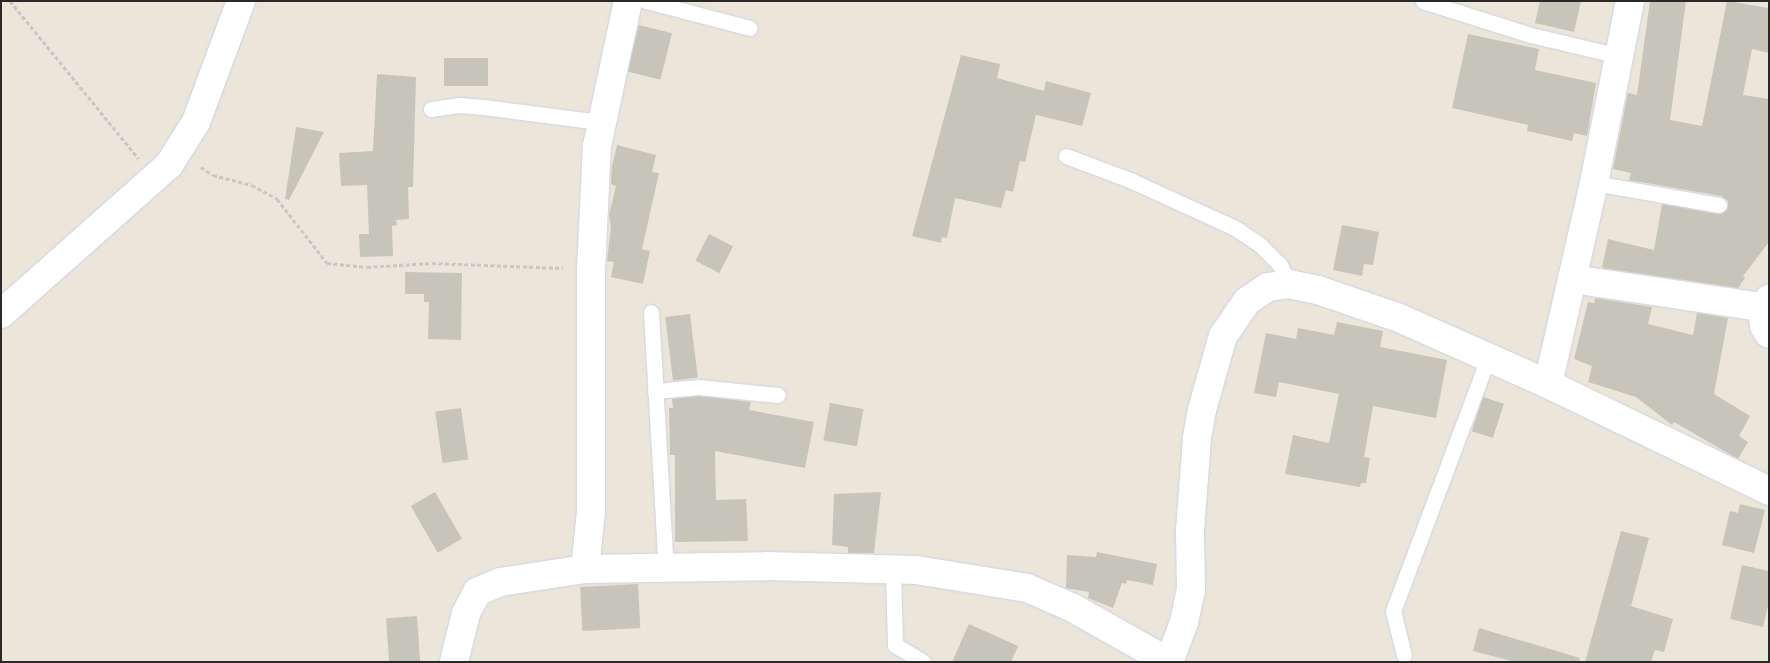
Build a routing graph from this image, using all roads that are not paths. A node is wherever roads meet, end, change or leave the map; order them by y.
1 (240, 1) edge
2 (628, 1) edge
3 (646, 1) edge
4 (1423, 1) edge
5 (1630, 1) edge
6 (750, 28) dead end
7 (1619, 56) junction
8 (431, 109) dead end
9 (600, 122) junction
10 (1066, 156) dead end
11 (1594, 184) junction
12 (1719, 205) dead end
13 (1572, 279) junction
14 (1289, 284) junction
15 (1766, 303) edge
16 (651, 312) dead end
17 (1, 314) edge
18 (1769, 334) edge
19 (1488, 358) junction
20 (1548, 384) junction
21 (655, 391) junction
22 (778, 395) dead end
23 (1769, 491) edge
24 (585, 569) junction
25 (666, 569) junction
26 (893, 569) junction
27 (1404, 655) dead end
28 (454, 662) edge
29 (923, 662) edge
30 (1169, 662) edge

1 - 17 street
2 - 9 street
3 - 6 lane
4 - 7 lane
5 - 7 street
7 - 11 street
8 - 9 lane
9 - 24 street
10 - 14 lane
11 - 12 lane
11 - 13 street
13 - 15 street
13 - 20 street
14 - 19 street
14 - 30 street
15 - 18 street
16 - 21 lane
19 - 20 street
19 - 27 lane
20 - 23 street
21 - 22 lane
21 - 25 lane
24 - 25 street
24 - 28 street
25 - 26 street
26 - 29 lane
26 - 30 street

